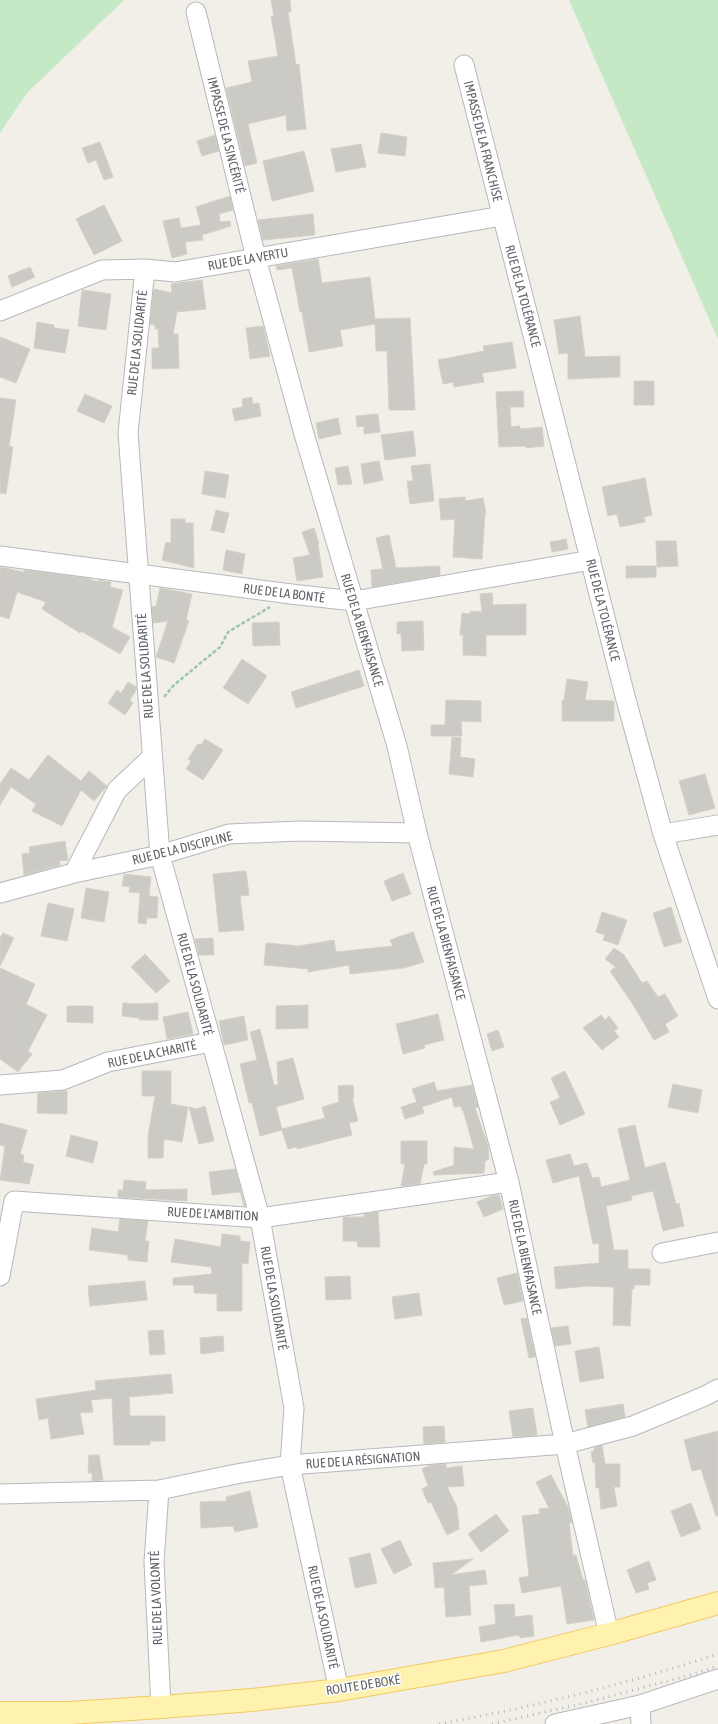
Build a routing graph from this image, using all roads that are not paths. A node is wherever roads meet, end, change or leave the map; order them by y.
1 (196, 12) dead end
2 (464, 66) dead end
3 (502, 216) junction
4 (256, 258) junction
5 (145, 268) junction
6 (0, 311) edge
7 (0, 556) edge
8 (591, 560) junction
9 (138, 573) junction
10 (354, 601) junction
11 (152, 757) junction
12 (718, 825) edge
13 (417, 833) junction
14 (663, 834) junction
15 (160, 855) junction
16 (74, 873) junction
17 (0, 893) edge
18 (718, 999) edge
19 (211, 1042) junction
20 (0, 1085) edge
21 (509, 1182) junction
22 (260, 1218) junction
23 (718, 1242) edge
24 (662, 1253) dead end
25 (0, 1276) edge
26 (718, 1389) edge
27 (565, 1444) junction
28 (290, 1465) junction
29 (159, 1490) junction
30 (0, 1494) edge
31 (718, 1603) edge
32 (609, 1634) junction
33 (718, 1679) edge
34 (339, 1690) junction
35 (640, 1705) junction
36 (161, 1707) junction
37 (0, 1713) edge
38 (554, 1724) edge
39 (641, 1724) edge

1 - 4 street, IMPASSE DE LA SINCÉRITÉ
2 - 3 street, IMPASSE DE LA FRANCHISE
3 - 4 street, RUE DE LA VERTU
3 - 8 street, RUE DE LA TOLÉRANCE
4 - 5 street, RUE DE LA VERTU
4 - 10 street, RUE DE LA BIENFAISANCE
5 - 6 street, RUE DE LA VERTU
5 - 9 street, RUE DE LA SOLIDARITÉ
7 - 9 street, RUE DE LA BONTÉ
8 - 10 street, RUE DE LA BONTÉ
8 - 14 street, RUE DE LA TOLÉRANCE
9 - 10 street, RUE DE LA BONTÉ
9 - 11 street, RUE DE LA SOLIDARITÉ
10 - 13 street, RUE DE LA BIENFAISANCE
11 - 15 street, RUE DE LA SOLIDARITÉ
11 - 16 street
12 - 14 street
13 - 15 street, RUE DE LA DISCIPLINE
13 - 21 street, RUE DE LA BIENFAISANCE
14 - 18 street, RUE DE LA TOLÉRANCE
15 - 16 street, RUE DE LA DISCIPLINE
15 - 19 street, RUE DE LA SOLIDARITÉ
16 - 17 street, RUE DE LA DISCIPLINE
19 - 20 street, RUE DE LA CHARITÉ
19 - 22 street, RUE DE LA SOLIDARITÉ
21 - 22 street, RUE DE L'AMBITION
21 - 27 street, RUE DE LA BIENFAISANCE
22 - 25 street, RUE DE L'AMBITION
22 - 28 street, RUE DE LA SOLIDARITÉ
23 - 24 street
26 - 27 street, RUE DE LA RÉSIGNATION
27 - 28 street, RUE DE LA RÉSIGNATION
27 - 32 street, RUE DE LA BIENFAISANCE
28 - 29 street, RUE DE LA RÉSIGNATION
28 - 34 street, RUE DE LA SOLIDARITÉ
29 - 30 street, RUE DE LA RÉSIGNATION
29 - 36 street, RUE DE LA VOLONTÉ
31 - 32 main road, ROUTE DE BOKÉ
32 - 34 main road, ROUTE DE BOKÉ
33 - 35 street
34 - 36 main road, ROUTE DE BOKÉ
35 - 38 street
35 - 39 street
36 - 37 main road, ROUTE DE BOKÉ

